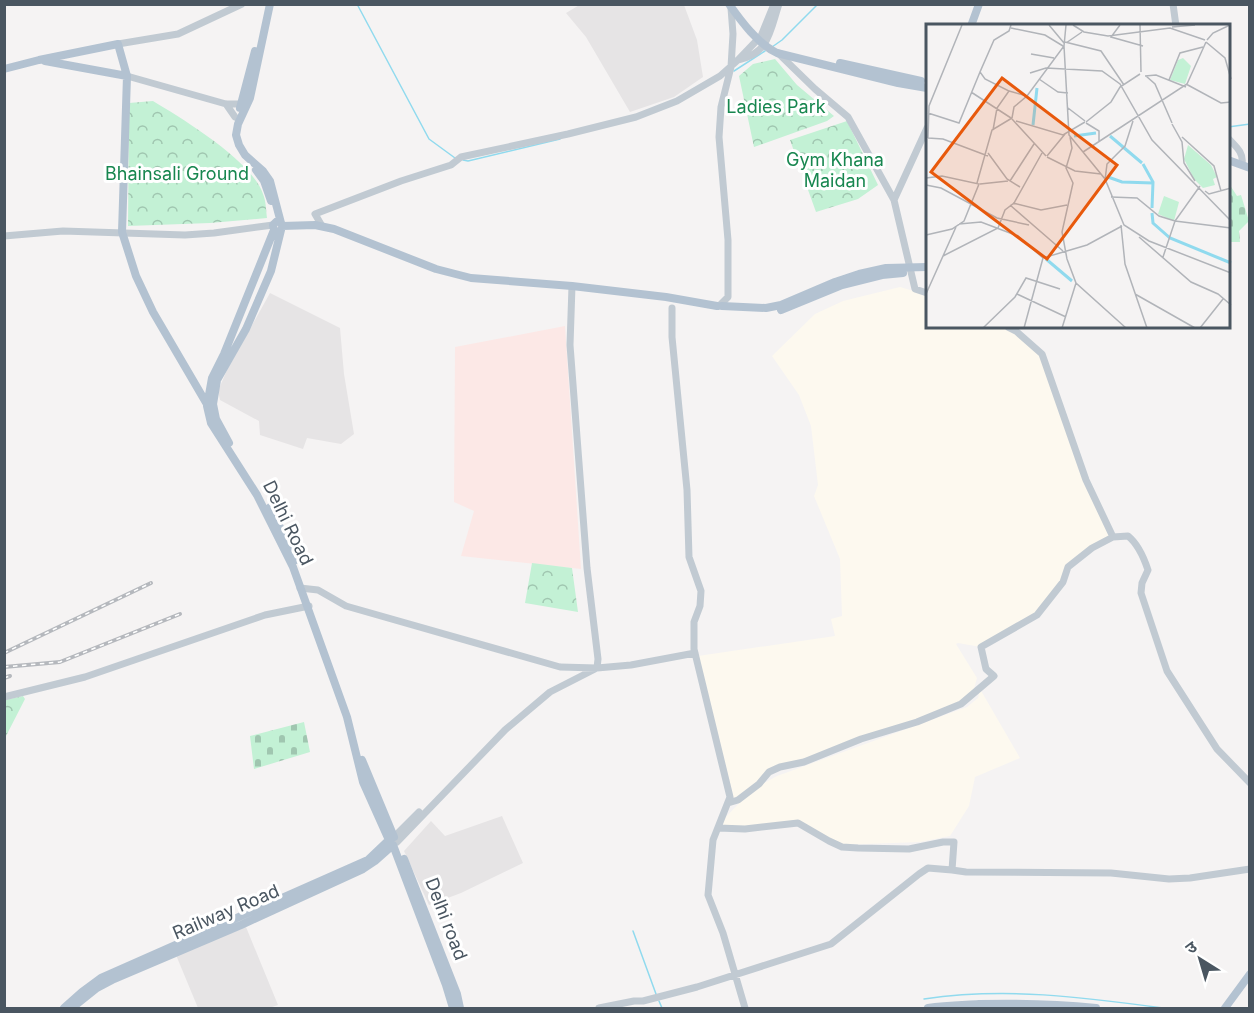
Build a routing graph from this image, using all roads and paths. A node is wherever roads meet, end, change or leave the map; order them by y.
1 (242, 4) edge
2 (268, 4) edge
3 (774, 4) edge
4 (779, 4) edge
5 (977, 4) edge
6 (1173, 4) edge
7 (731, 6) edge
8 (971, 24) edge
9 (1176, 24) edge
10 (118, 44) junction
11 (769, 45) junction
12 (39, 60) junction
13 (731, 67) junction
14 (4, 69) edge
15 (127, 76) junction
16 (926, 83) edge
17 (926, 88) edge
18 (225, 104) junction
19 (244, 104) junction
20 (238, 118) junction
21 (926, 130) edge
22 (1230, 140) edge
23 (1230, 155) edge
24 (1230, 160) edge
25 (1246, 163) edge
26 (894, 200) junction
27 (278, 226) junction
28 (321, 226) junction
29 (122, 232) junction
30 (4, 236) edge
31 (926, 268) edge
32 (910, 270) junction
33 (572, 286) junction
34 (926, 293) edge
35 (720, 306) junction
36 (672, 309) dead end
37 (1010, 328) edge
38 (210, 405) junction
39 (1113, 537) junction
40 (287, 548) junction
41 (302, 588) junction
42 (308, 606) junction
43 (695, 653) junction
44 (597, 668) junction
45 (4, 697) edge
46 (1250, 783) edge
47 (728, 803) junction
48 (385, 815) joint
49 (718, 828) junction
50 (393, 843) junction
51 (1250, 869) edge
52 (952, 870) junction
53 (245, 919) junction
54 (1250, 974) edge
55 (734, 975) junction
56 (64, 1008) edge
57 (72, 1008) edge
58 (453, 1008) edge
59 (460, 1008) edge
60 (599, 1008) edge
61 (745, 1008) edge
62 (928, 1008) edge
63 (1096, 1008) edge
64 (1226, 1008) edge

1 - 10 street
2 - 19 main road
3 - 11 street
4 - 11 street
5 - 8 main road
6 - 9 street
7 - 11 main road
7 - 13 street
10 - 12 main road
10 - 15 main road
11 - 13 street
11 - 16 main road
11 - 17 main road
11 - 26 street
12 - 14 main road
12 - 15 main road
13 - 28 street
13 - 35 street
15 - 18 street
15 - 29 main road
18 - 19 street
18 - 20 street
19 - 20 main road
20 - 27 main road
21 - 26 street
22 - 25 street
23 - 25 main road
24 - 25 main road
26 - 32 street
27 - 28 main road
27 - 29 street
27 - 38 main road
28 - 33 main road
29 - 30 street
29 - 38 main road
31 - 32 main road
32 - 34 street
32 - 35 main road
33 - 35 main road
33 - 44 street
36 - 43 street
37 - 39 street
38 - 40 main road, Delhi Road
38 - 40 main road, Delhi Road
39 - 46 street
39 - 47 street
40 - 41 main road, Delhi Road
41 - 42 main road, Delhi Road
41 - 44 street
42 - 45 street
42 - 48 main road, Delhi Road
42 - 50 main road, Delhi Road
43 - 44 street
43 - 47 street
44 - 50 street
47 - 49 street
48 - 50 main road, Delhi road
49 - 52 street
49 - 55 street
50 - 53 main road
50 - 58 main road, Delhi Road
50 - 59 main road, Delhi road
51 - 52 street
52 - 55 street
53 - 56 main road
53 - 57 main road, Railway Road
54 - 64 main road
55 - 60 street
55 - 61 street
62 - 63 main road

